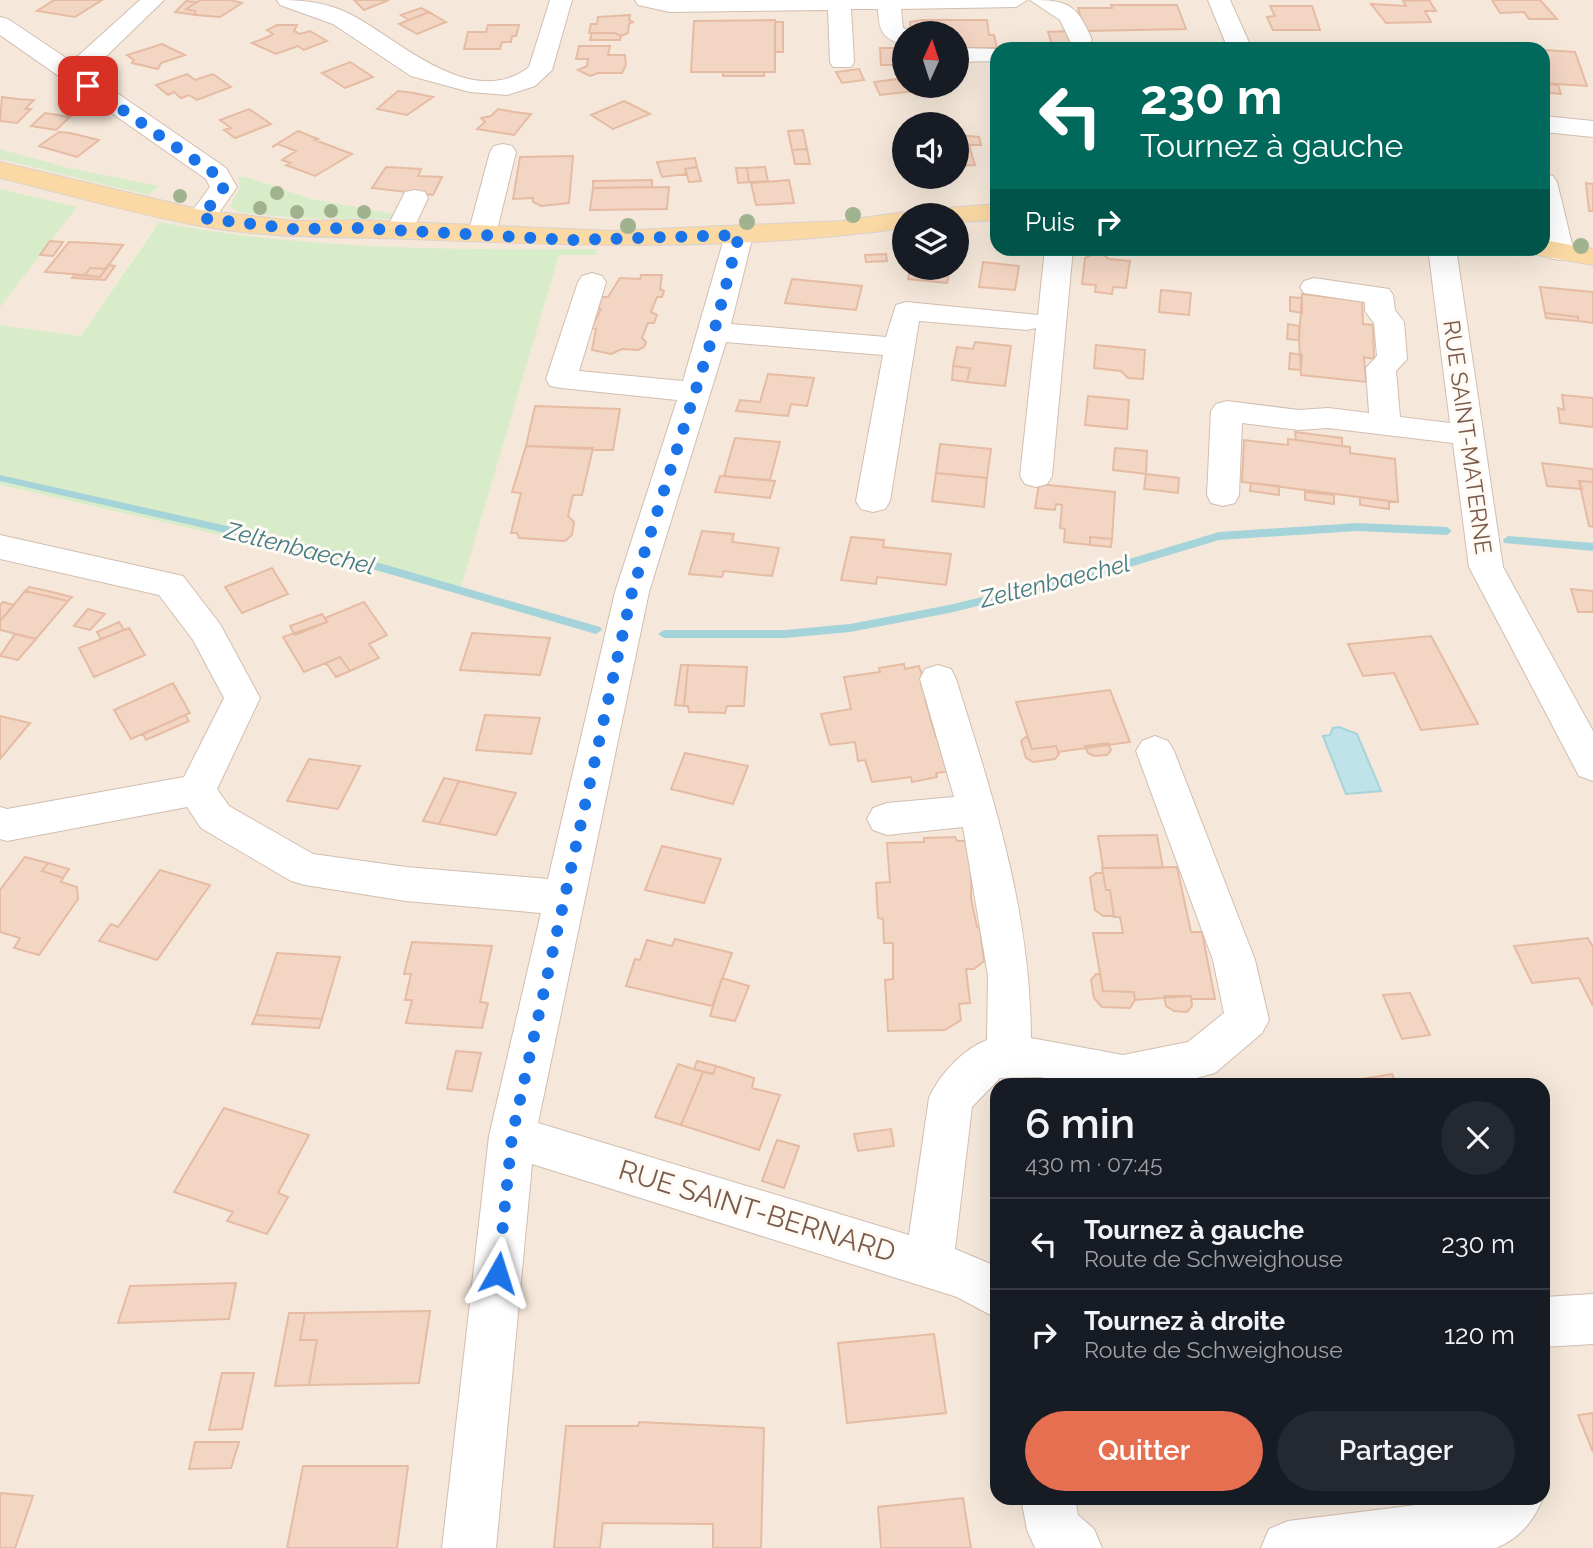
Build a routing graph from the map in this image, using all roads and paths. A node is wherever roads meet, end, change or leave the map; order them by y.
1 (153, 0) edge
2 (288, 0) edge
3 (561, 0) edge
4 (646, 0) edge
5 (1016, 0) edge
6 (1041, 0) edge
7 (1219, 0) edge
8 (839, 4) junction
9 (889, 4) junction
10 (0, 24) edge
11 (892, 32) edge
12 (1080, 40) dead end
13 (1237, 42) edge
14 (970, 55) edge
15 (990, 55) edge
16 (842, 62) dead end
17 (66, 71) junction
18 (1550, 125) edge
19 (1593, 129) edge
20 (503, 152) dead end
21 (0, 170) edge
22 (415, 198) dead end
23 (990, 212) edge
24 (969, 214) edge
25 (201, 218) junction
26 (892, 222) edge
27 (400, 230) junction
28 (482, 234) junction
29 (739, 235) junction
30 (1550, 250) edge
31 (1058, 256) edge
32 (1444, 256) edge
33 (1593, 257) edge
34 (592, 282) dead end
35 (1314, 287) dead end
36 (1027, 321) dead end
37 (714, 332) junction
38 (899, 347) junction
39 (695, 392) junction
40 (1385, 425) junction
41 (1468, 435) junction
42 (1036, 475) dead end
43 (1223, 495) dead end
44 (873, 501) dead end
45 (0, 547) edge
46 (938, 679) dead end
47 (1155, 751) dead end
48 (1593, 766) edge
49 (197, 789) junction
50 (978, 810) junction
51 (887, 819) dead end
52 (0, 823) edge
53 (567, 898) junction
54 (1009, 1059) junction
55 (512, 1136) junction
56 (929, 1264) junction
57 (990, 1290) edge
58 (1593, 1319) edge
59 (1550, 1322) edge
60 (1049, 1505) edge
61 (1510, 1505) edge
62 (470, 1548) edge
63 (1075, 1548) edge
64 (1288, 1548) edge

1 - 17 street
2 - 3 street
4 - 8 street
5 - 9 street
6 - 12 street
7 - 13 street
8 - 9 street
8 - 16 street
9 - 11 street
10 - 17 street
14 - 15 street
17 - 25 street
18 - 19 street
20 - 28 street
21 - 25 main road
22 - 27 street
23 - 24 main road
25 - 27 main road
26 - 29 main road
27 - 28 main road
28 - 29 main road
29 - 37 street
30 - 33 main road
31 - 42 street
32 - 41 street, RUE SAINT-MATERNE
34 - 39 street
35 - 40 street
36 - 38 street
37 - 38 street
37 - 39 street
38 - 44 street
39 - 53 street
40 - 41 street
40 - 43 street
41 - 48 street, RUE SAINT-MATERNE
45 - 49 street
46 - 50 street
47 - 54 street
49 - 52 street
49 - 53 street
50 - 51 street
50 - 54 street
53 - 55 street
54 - 56 street
55 - 56 street, RUE SAINT-BERNARD
55 - 62 street
56 - 57 street, RUE SAINT-BERNARD
58 - 59 street
60 - 63 street
61 - 64 street

